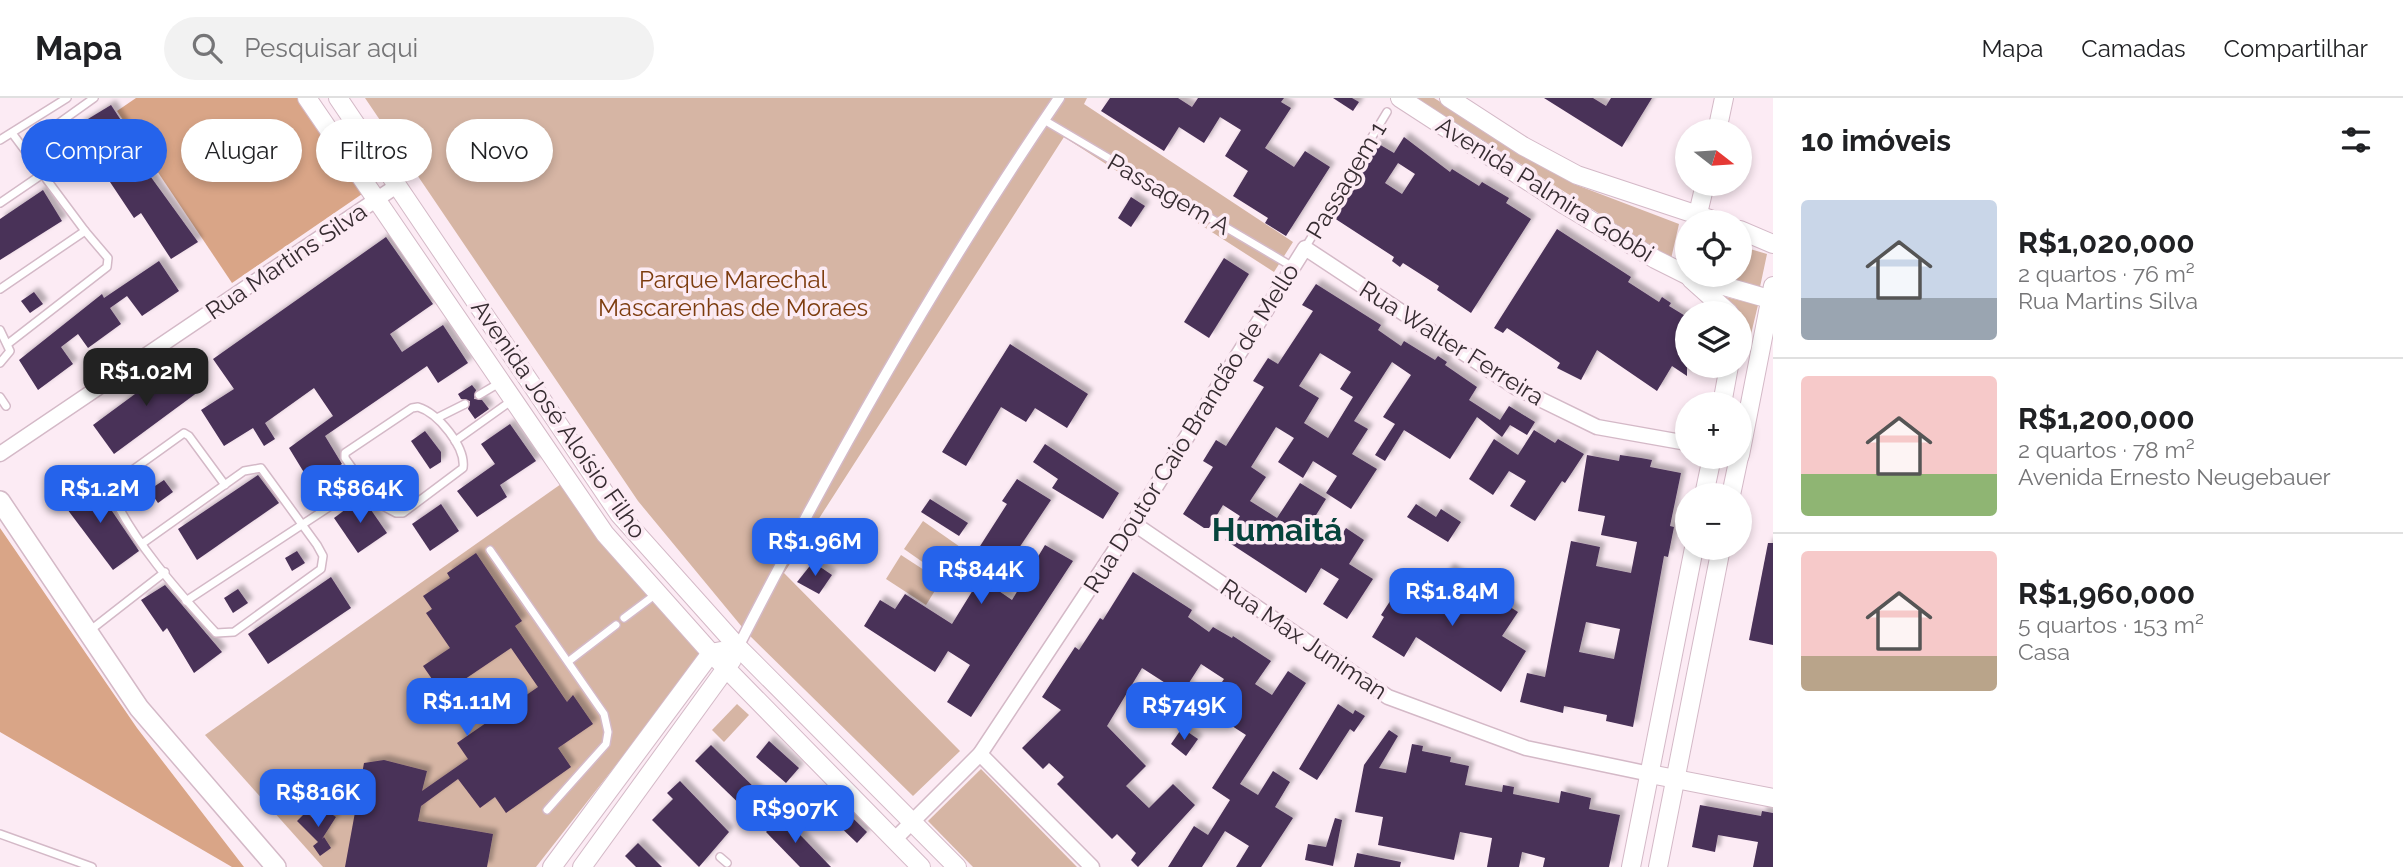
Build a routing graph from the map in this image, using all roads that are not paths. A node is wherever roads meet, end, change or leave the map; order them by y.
1 (94, 98) edge
2 (307, 98) edge
3 (338, 98) edge
4 (1059, 98) edge
5 (1401, 98) edge
6 (1449, 98) edge
7 (1724, 98) edge
8 (66, 99) edge
9 (1387, 112) dead end
10 (73, 113) junction
11 (65, 119) edge
12 (1720, 119) edge
13 (1044, 120) junction
14 (12, 133) junction
15 (0, 141) edge
16 (21, 144) edge
17 (31, 182) edge
18 (50, 182) edge
19 (398, 185) junction
20 (376, 200) junction
21 (0, 203) edge
22 (1675, 210) edge
23 (85, 231) junction
24 (1752, 236) edge
25 (1772, 246) edge
26 (1305, 248) junction
27 (1293, 267) junction
28 (1675, 268) edge
29 (1701, 287) edge
30 (1737, 287) edge
31 (0, 289) edge
32 (1772, 295) edge
33 (1716, 301) edge
34 (0, 330) edge
35 (9, 343) junction
36 (0, 363) edge
37 (502, 382) junction
38 (1752, 393) edge
39 (479, 395) dead end
40 (0, 397) edge
41 (514, 399) junction
42 (465, 404) dead end
43 (6, 406) dead end
44 (437, 418) junction
45 (455, 441) junction
46 (1675, 441) edge
47 (0, 454) edge
48 (364, 484) junction
49 (225, 485) junction
50 (0, 501) edge
51 (1133, 523) junction
52 (304, 526) junction
53 (143, 543) junction
54 (490, 550) dead end
55 (1692, 560) edge
56 (1719, 560) edge
57 (164, 572) junction
58 (656, 594) junction
59 (186, 601) junction
60 (624, 618) dead end
61 (616, 625) dead end
62 (88, 632) junction
63 (738, 647) junction
64 (711, 653) junction
65 (569, 661) junction
66 (727, 669) junction
67 (980, 754) junction
68 (1650, 774) junction
69 (1676, 779) junction
70 (1773, 798) edge
71 (547, 810) dead end
72 (912, 821) junction
73 (0, 834) edge
74 (895, 839) junction
75 (720, 857) dead end
76 (727, 863) dead end
77 (92, 867) edge
78 (276, 867) edge
79 (552, 867) edge
80 (582, 867) edge
81 (921, 867) edge
82 (957, 867) edge
83 (1092, 867) edge
84 (1631, 867) edge
85 (1658, 867) edge

1 - 10 lane
2 - 20 street, Avenida José Aloísio Filho
3 - 19 street, Avenida José Aloísio Filho
4 - 13 street
5 - 28 street, Avenida Palmira Gobbi
6 - 22 street, Avenida Palmira Gobbi
7 - 12 street
8 - 10 lane
8 - 14 lane
9 - 26 lane, Passagem 1
10 - 11 lane
13 - 27 lane, Passagem A
13 - 63 street
14 - 15 lane
14 - 16 lane
17 - 21 lane
18 - 23 lane
19 - 20 street, Rua Martins Silva
19 - 63 street, Avenida José Aloísio Filho
20 - 37 street, Avenida José Aloísio Filho
20 - 47 street, Rua Martins Silva
23 - 31 lane
23 - 35 lane
24 - 25 street
26 - 27 street, Rua Doutor Caio Brandão de Mello
26 - 46 street, Rua Walter Ferreira
27 - 51 street, Rua Doutor Caio Brandão de Mello
29 - 33 street
30 - 32 street, Avenida Palmira Gobbi
32 - 38 street
34 - 35 lane
35 - 36 lane
37 - 39 lane
37 - 41 street, Avenida José Aloísio Filho
40 - 43 lane
41 - 45 lane
41 - 58 street, Avenida José Aloísio Filho
42 - 44 lane
44 - 45 lane
44 - 48 lane
45 - 48 lane
48 - 52 lane
49 - 52 lane
49 - 53 lane
49 - 53 lane
50 - 62 main road
51 - 67 street, Rua Doutor Caio Brandão de Mello
51 - 68 street, Rua Max Juniman
52 - 59 lane
52 - 59 lane
53 - 57 lane
54 - 65 lane
55 - 68 street
56 - 69 street
57 - 59 lane
57 - 62 lane
58 - 60 lane
58 - 64 street, Avenida José Aloísio Filho
61 - 65 lane
62 - 78 main road
63 - 64 street
63 - 66 street
63 - 72 street, Avenida José Aloísio Filho
64 - 66 street, Avenida José Aloísio Filho
64 - 79 street
65 - 71 lane
66 - 74 street, Avenida José Aloísio Filho
66 - 80 street
67 - 72 street, Rua Doutor Caio Brandão de Mello
67 - 83 street
68 - 69 street, Rua Max Juniman
68 - 84 street
69 - 70 street, Rua Max Juniman
69 - 85 street
72 - 74 street, Rua Doutor Caio Brandão de Mello
72 - 82 street, Avenida José Aloísio Filho
73 - 77 lane
74 - 81 street, Avenida José Aloísio Filho
75 - 76 lane

